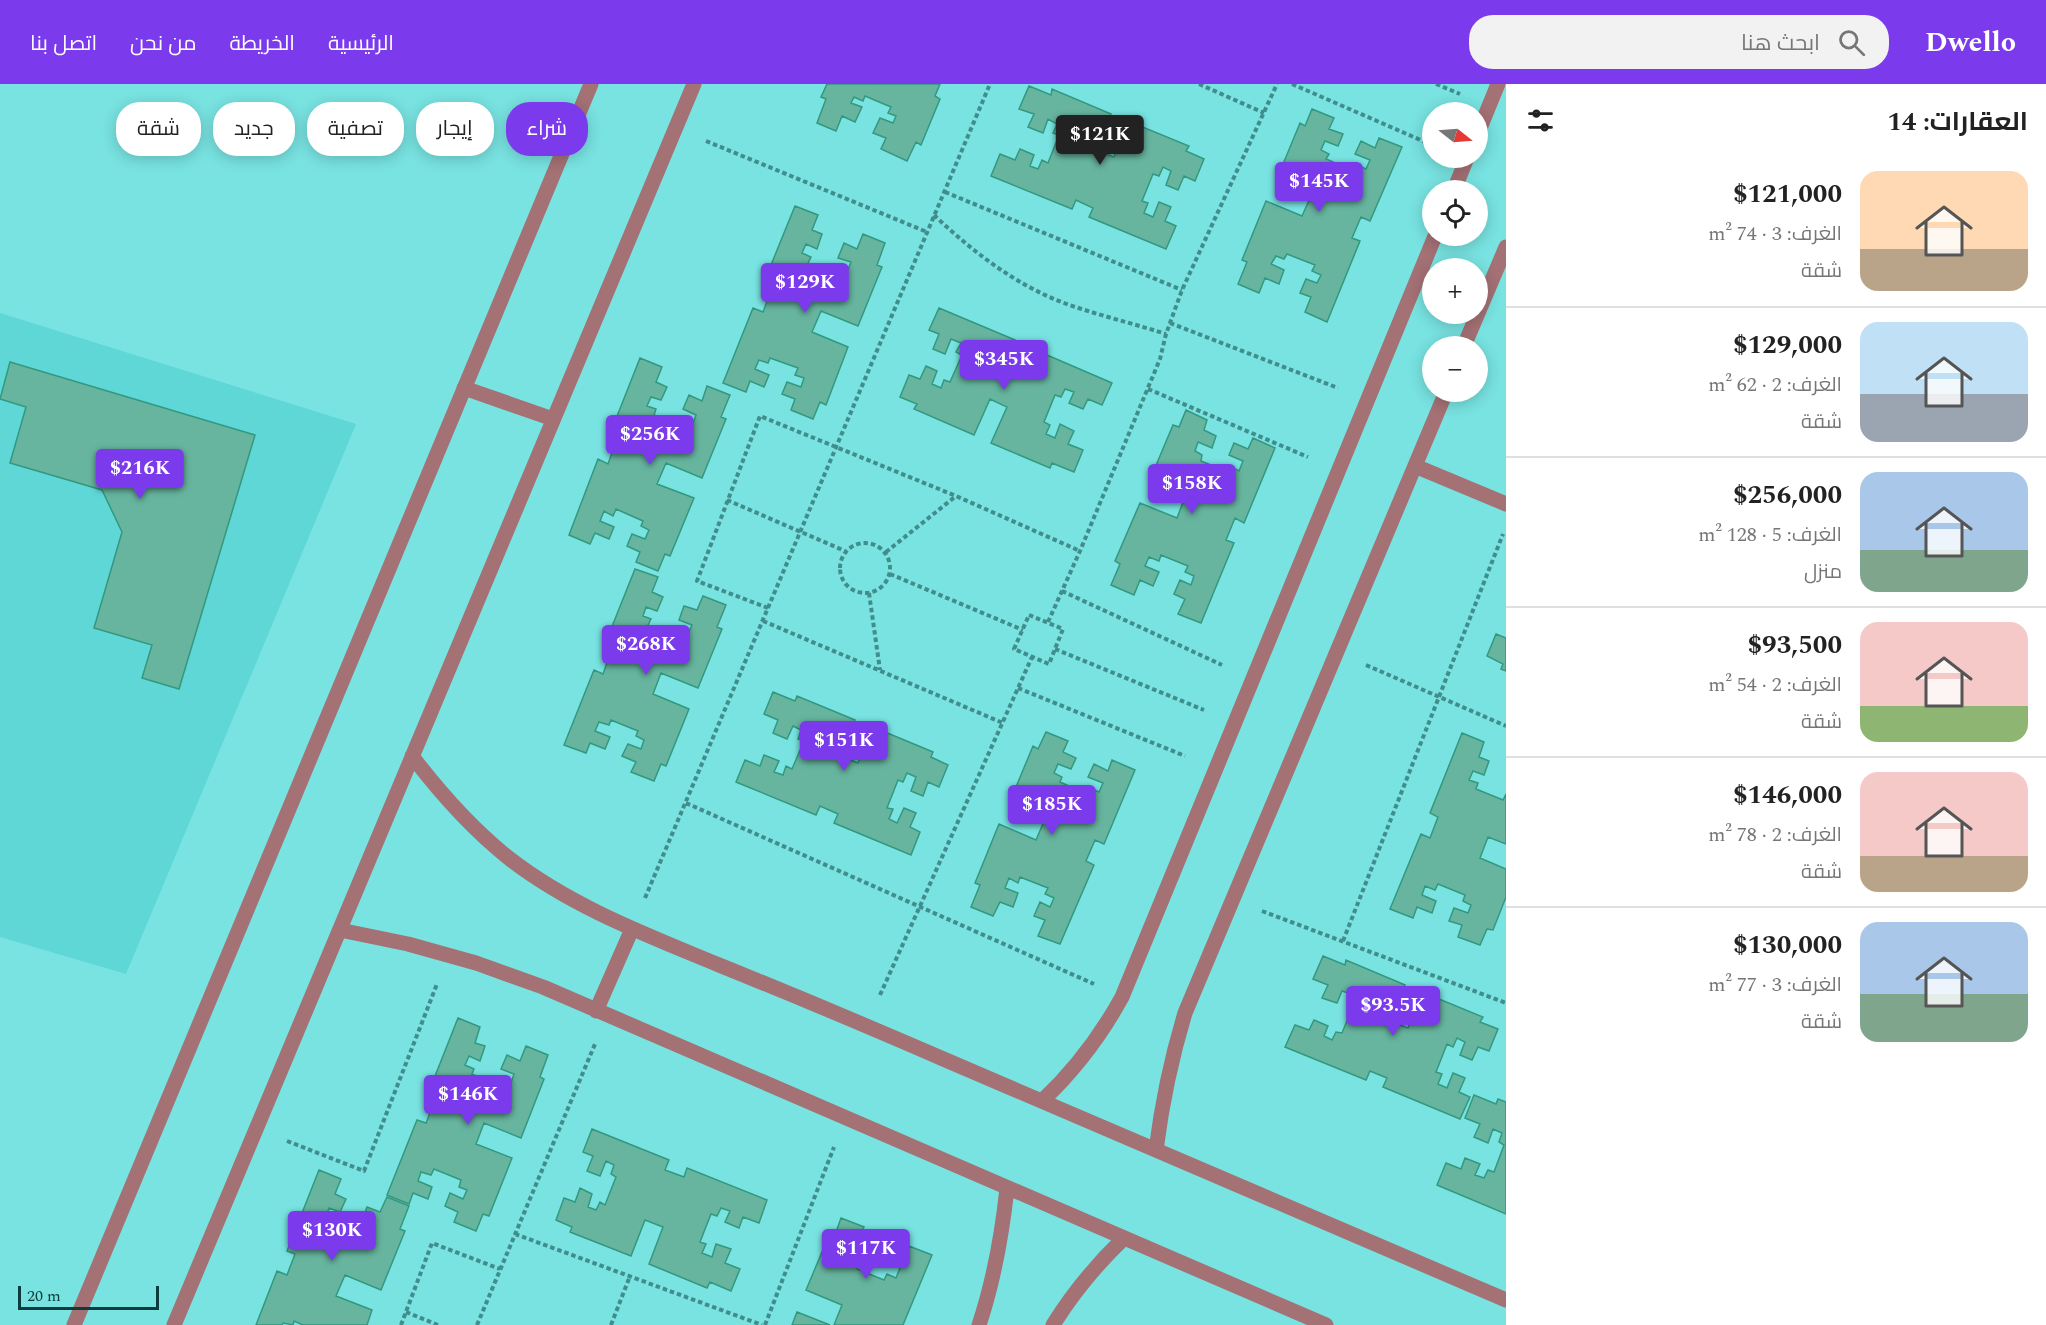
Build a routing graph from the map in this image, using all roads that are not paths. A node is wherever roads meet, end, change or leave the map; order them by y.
1 (694, 84) edge
2 (1498, 84) edge
3 (587, 87) edge
4 (1488, 108) edge
5 (1431, 246) edge
6 (1506, 247) edge
7 (1468, 336) edge
8 (464, 388) junction
9 (1442, 402) edge
10 (553, 419) junction
11 (1414, 466) junction
12 (1506, 504) edge
13 (412, 756) junction
14 (633, 929) junction
15 (340, 930) junction
16 (601, 1014) junction
17 (1042, 1101) junction
18 (1156, 1150) junction
19 (1007, 1188) junction
20 (1124, 1238) junction
21 (1506, 1300) edge
22 (74, 1325) edge
23 (174, 1325) edge
24 (979, 1325) edge
25 (1053, 1325) edge
26 (1326, 1325) edge

1 - 10 street
2 - 4 street
3 - 8 street
5 - 17 street
6 - 7 street
8 - 10 street
8 - 22 street
9 - 11 street
10 - 13 street
11 - 12 street
11 - 18 street
13 - 14 street
13 - 15 street
14 - 16 street
14 - 17 street
15 - 16 street
15 - 23 street
16 - 19 street
17 - 18 street
18 - 21 street
19 - 20 street
19 - 24 street
20 - 25 street
20 - 26 street

